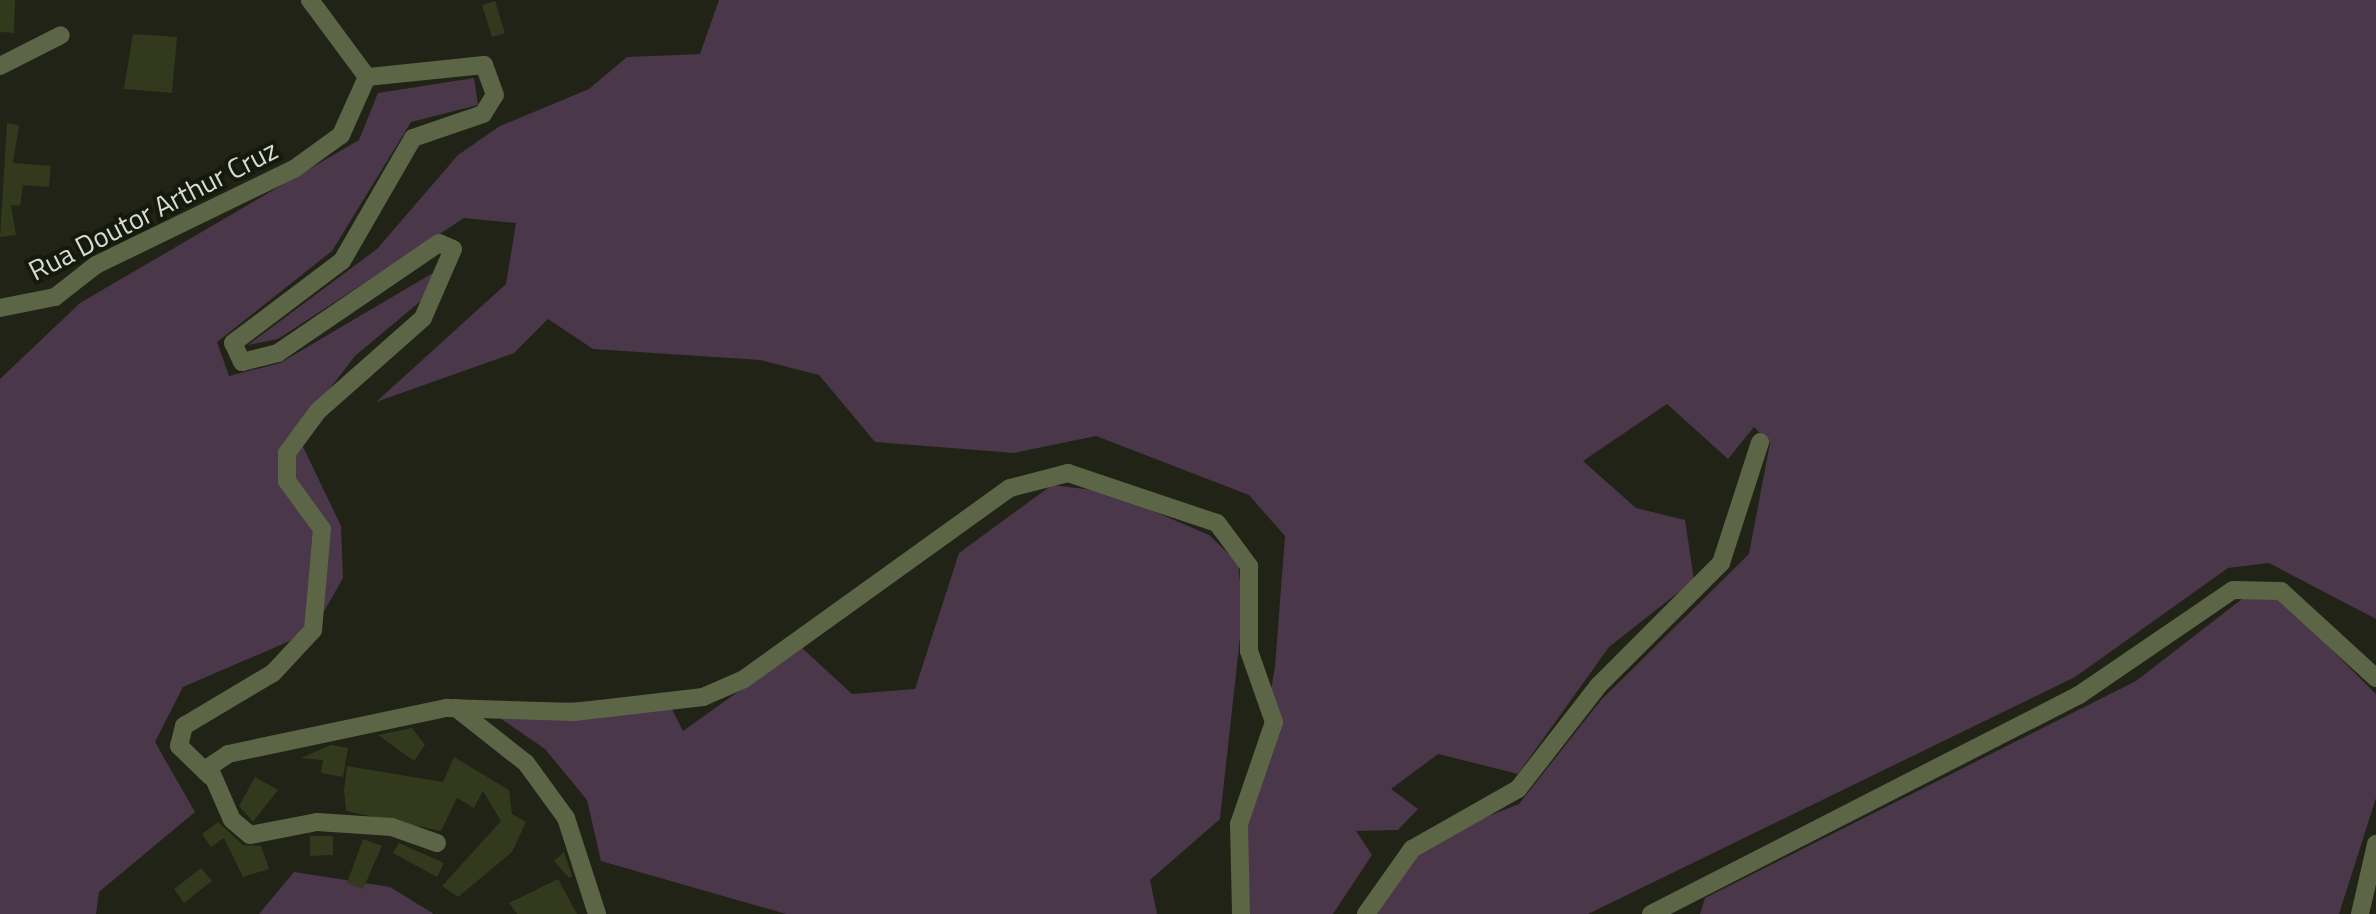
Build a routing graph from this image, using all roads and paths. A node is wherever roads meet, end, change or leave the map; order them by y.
1 (310, 0) edge
2 (61, 35) dead end
3 (0, 66) edge
4 (367, 77) junction
5 (0, 308) edge
6 (1760, 442) dead end
7 (2376, 678) edge
8 (455, 708) junction
9 (210, 776) junction
10 (437, 843) dead end
11 (2376, 844) edge
12 (597, 914) edge
13 (1241, 914) edge
14 (1366, 914) edge
15 (1651, 914) edge
16 (2360, 914) edge

1 - 4 street
2 - 3 street
4 - 5 street, Rua Doutor Arthur Cruz
4 - 9 street
6 - 14 street
7 - 15 street
8 - 9 street
8 - 12 street
8 - 13 street
9 - 10 street
11 - 16 street

